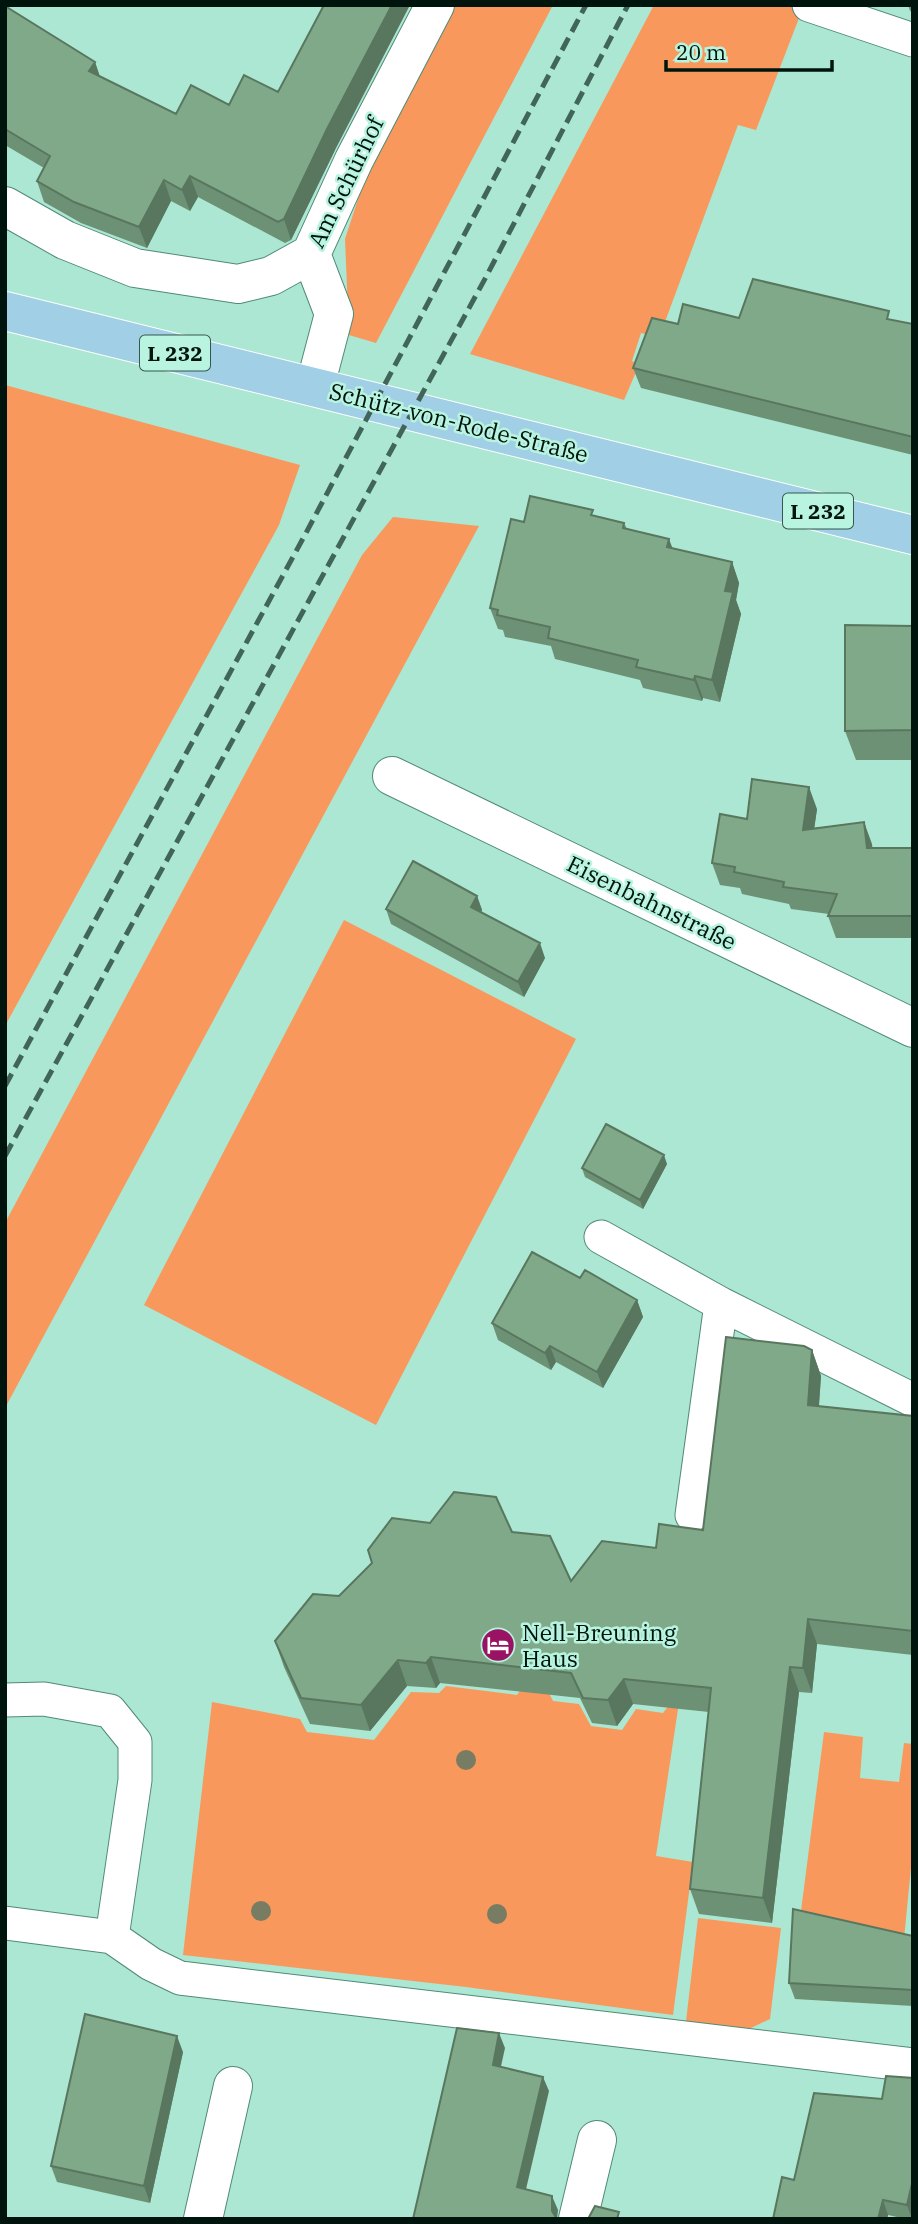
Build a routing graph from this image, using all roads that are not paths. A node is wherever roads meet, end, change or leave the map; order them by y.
1 (435, 5) edge
2 (809, 5) edge
3 (913, 40) edge
4 (5, 206) edge
5 (311, 254) junction
6 (5, 311) edge
7 (315, 386) junction
8 (913, 535) edge
9 (392, 776) dead end
10 (913, 1028) edge
11 (601, 1237) dead end
12 (721, 1304) junction
13 (913, 1401) edge
14 (692, 1515) dead end
15 (5, 1700) edge
16 (5, 1923) edge
17 (112, 1937) junction
18 (913, 2065) edge
19 (233, 2086) dead end
20 (597, 2140) dead end
21 (203, 2219) edge
22 (578, 2219) edge

1 - 5 street, Am Schürhof
2 - 3 lane
4 - 5 street, Am Schürhof
5 - 7 street
6 - 7 main road, Schütz-von-Rode-Straße / L 232
7 - 8 main road, Schütz-von-Rode-Straße / L 232
9 - 10 street, Eisenbahnstraße
11 - 12 lane
12 - 13 lane
12 - 14 lane
15 - 17 lane
16 - 17 lane
17 - 18 lane
19 - 21 street
20 - 22 street

